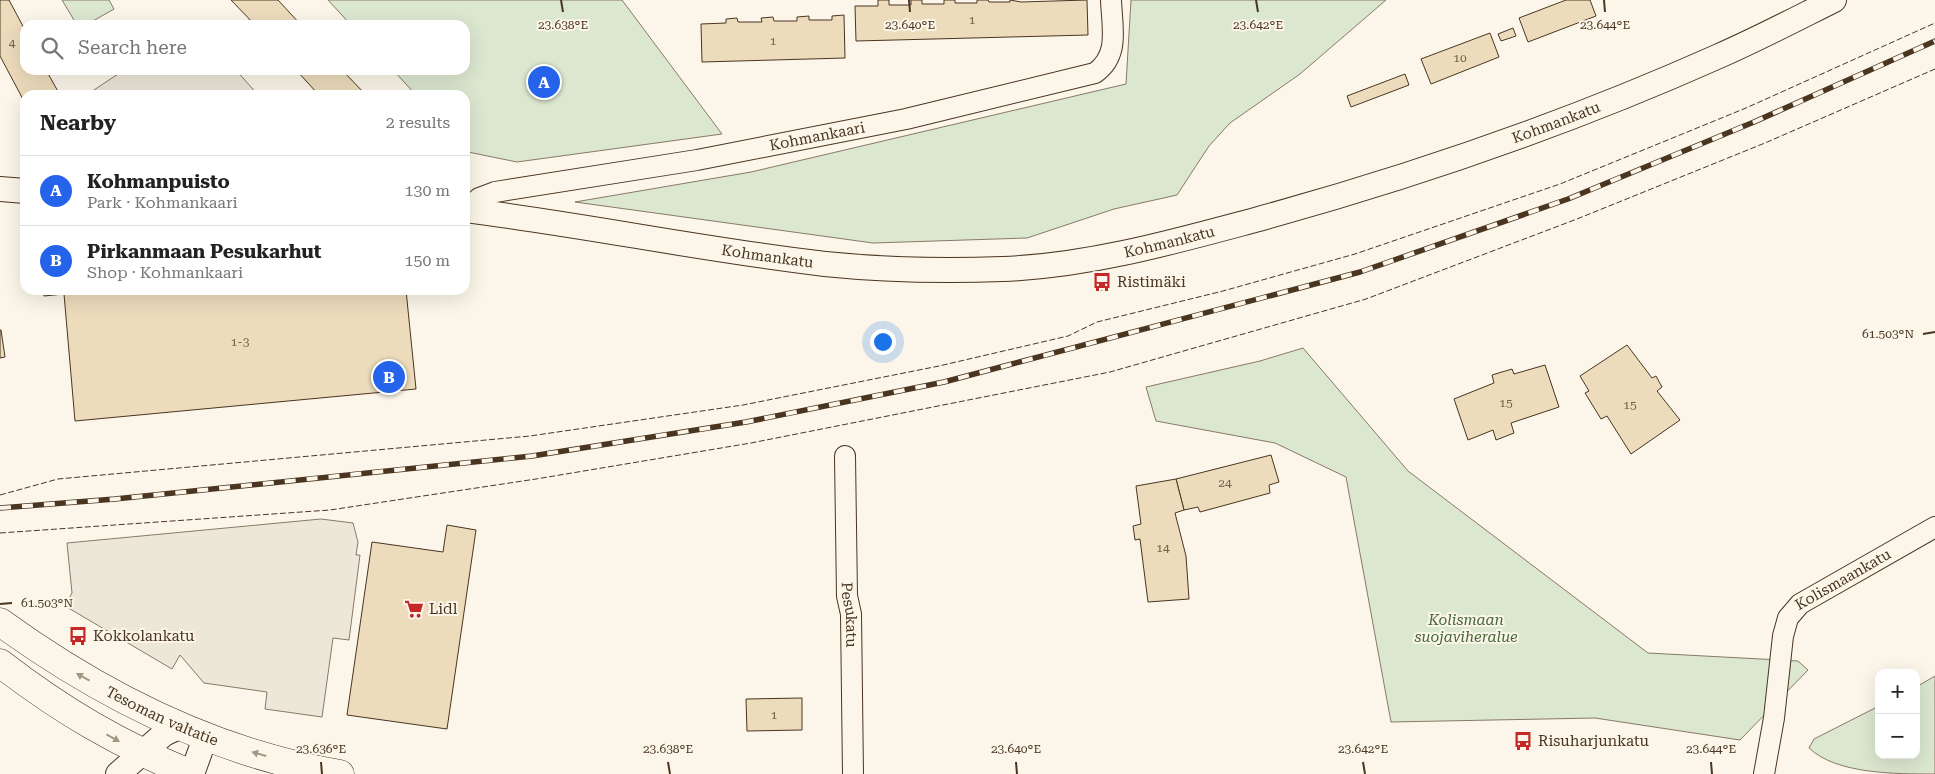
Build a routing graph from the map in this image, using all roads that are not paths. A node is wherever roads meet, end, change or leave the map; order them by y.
1 (1111, 0) edge
2 (1834, 0) edge
3 (0, 189) edge
4 (20, 191) edge
5 (470, 206) edge
6 (470, 211) edge
7 (845, 456) dead end
8 (1935, 526) edge
9 (0, 622) edge
10 (0, 663) edge
11 (178, 727) junction
12 (205, 738) junction
13 (141, 754) junction
14 (118, 774) edge
15 (192, 774) edge
16 (340, 774) edge
17 (853, 774) edge
18 (1764, 774) edge

1 - 5 street, Kohmankaari
2 - 6 street, Kohmankatu
3 - 4 street
7 - 17 street, Pesukatu
8 - 18 street, Kolismaankatu
11 -> 9 main road, Tesoman valtatie
10 -> 13 main road
11 - 12 main road, Tesoman valtatie
11 - 13 street
12 - 15 street
16 -> 12 main road, Tesoman valtatie
13 - 14 street
13 - 15 main road

